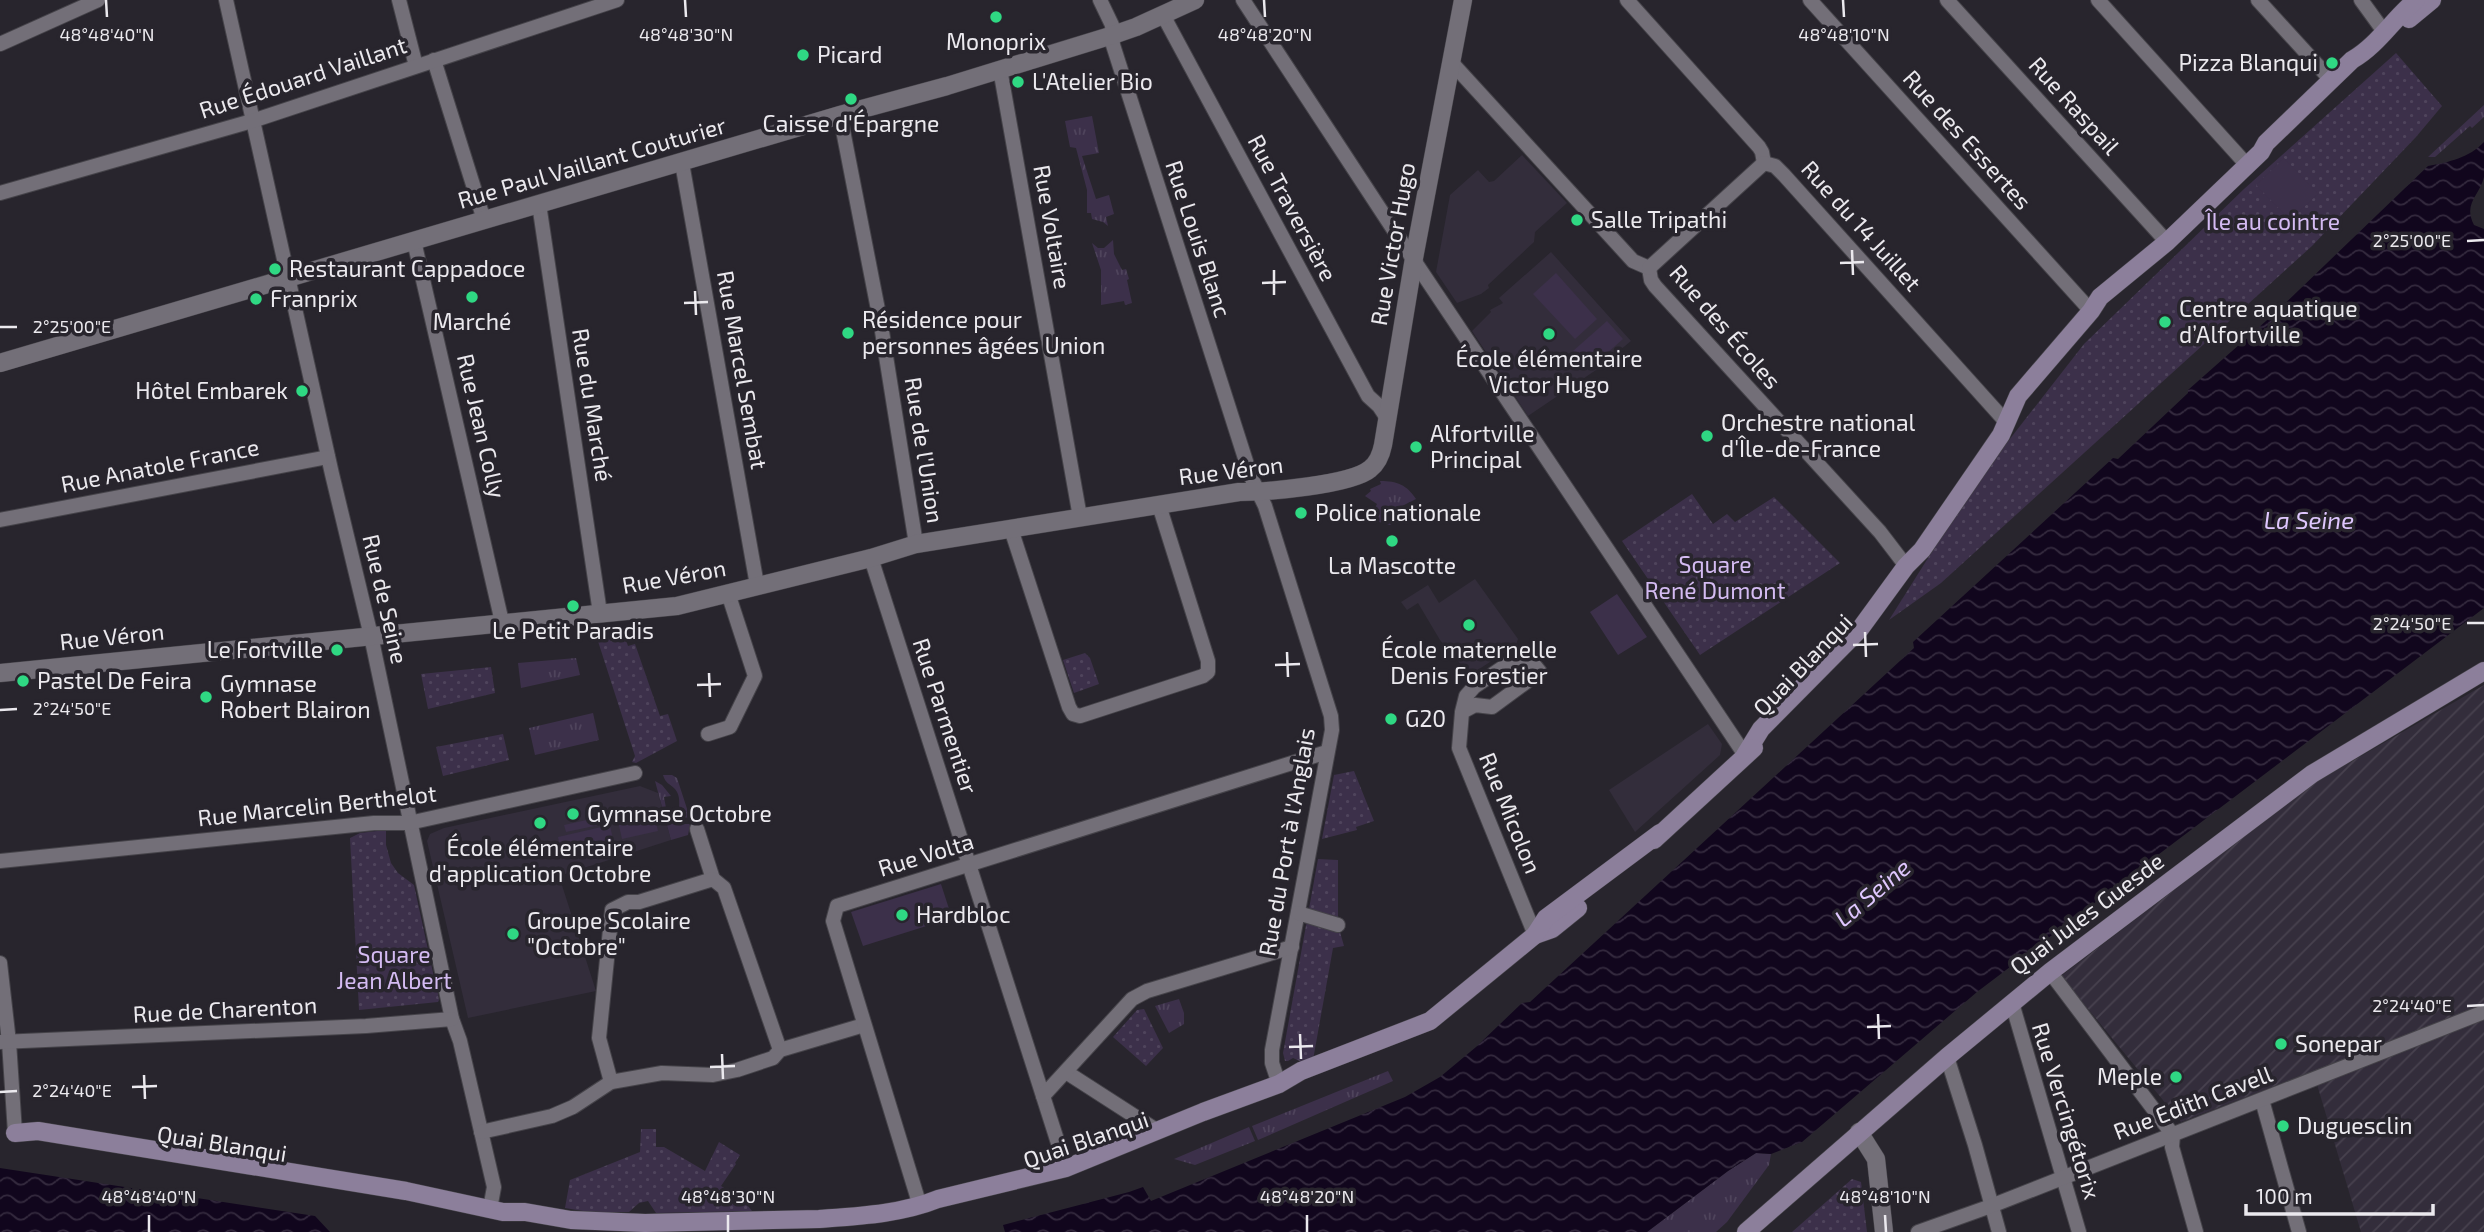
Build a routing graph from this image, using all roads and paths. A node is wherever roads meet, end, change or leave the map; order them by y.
1 (226, 0) edge
2 (399, 0) edge
3 (617, 0) edge
4 (1100, 0) edge
5 (1195, 0) edge
6 (1243, 0) edge
7 (1463, 0) edge
8 (1627, 0) edge
9 (1810, 0) edge
10 (1947, 0) edge
11 (2098, 0) edge
12 (2258, 0) edge
13 (2361, 0) edge
14 (2416, 0) edge
15 (2432, 0) edge
16 (93, 1) edge
17 (1163, 15) junction
18 (2385, 33) junction
19 (1113, 35) junction
20 (0, 44) edge
21 (2364, 53) junction
22 (434, 60) junction
23 (1452, 63) junction
24 (416, 66) junction
25 (1000, 69) junction
26 (2331, 80) junction
27 (840, 115) junction
28 (252, 121) junction
29 (2261, 152) junction
30 (682, 163) junction
31 (1764, 163) junction
32 (2247, 165) junction
33 (0, 193) edge
34 (539, 204) junction
35 (484, 220) junction
36 (414, 241) junction
37 (2160, 247) junction
38 (1414, 258) junction
39 (1648, 268) junction
40 (289, 277) junction
41 (2091, 311) junction
42 (0, 363) edge
43 (1387, 418) junction
44 (2007, 423) junction
45 (328, 457) junction
46 (1348, 479) joint
47 (1258, 492) junction
48 (1159, 506) junction
49 (1080, 517) junction
50 (0, 520) edge
51 (1011, 529) junction
52 (916, 544) junction
53 (871, 558) junction
54 (1906, 566) junction
55 (757, 586) junction
56 (728, 593) junction
57 (600, 613) junction
58 (502, 622) junction
59 (371, 636) junction
60 (2484, 671) edge
61 (0, 673) edge
62 (1462, 712) junction
63 (708, 734) dead end
64 (1327, 752) junction
65 (1745, 755) junction
66 (635, 773) dead end
67 (409, 822) junction
68 (697, 829) dead end
69 (0, 861) edge
70 (968, 863) junction
71 (713, 879) junction
72 (1298, 913) junction
73 (1339, 925) dead end
74 (1535, 935) junction
75 (1292, 947) junction
76 (0, 962) edge
77 (2050, 972) junction
78 (2012, 1003) junction
79 (2484, 1013) edge
80 (452, 1019) junction
81 (864, 1025) junction
82 (4, 1042) edge
83 (780, 1050) junction
84 (1947, 1057) junction
85 (1066, 1072) junction
86 (611, 1082) junction
87 (1279, 1084) junction
88 (1259, 1092) junction
89 (1043, 1096) junction
90 (2262, 1100) junction
91 (1156, 1130) junction
92 (8, 1132) edge
93 (481, 1132) junction
94 (1859, 1132) junction
95 (2173, 1135) junction
96 (1066, 1168) junction
97 (2063, 1178) junction
98 (920, 1206) junction
99 (1991, 1206) junction
100 (497, 1210) junction
101 (1746, 1232) edge
102 (1884, 1232) edge
103 (1918, 1232) edge
104 (1999, 1232) edge
105 (2079, 1232) edge
106 (2196, 1232) edge
107 (2299, 1232) edge

1 - 28 street, Rue de Seine
2 - 24 street
3 - 22 street, Rue Édouard Vaillant
4 - 19 street, Rue Louis Blanc
5 - 17 street, Rue Paul Vaillant Couturier
6 - 38 street
7 - 23 street, Rue Victor Hugo
8 - 31 street, Rue du 14 Juillet
9 - 41 street, Rue des Essertes
10 - 37 street, Rue Raspail
11 - 32 street
12 - 26 street
13 - 18 street
14 - 18 main road, Quai Blanqui
15 - 18 main road, Quai Blanqui
16 - 20 street
17 - 19 street, Rue Paul Vaillant Couturier
17 - 43 street, Rue Traversière
18 - 21 main road, Quai Blanqui
19 - 25 street, Rue Paul Vaillant Couturier
19 - 47 street, Rue Louis Blanc
21 - 26 main road, Quai Blanqui
21 - 29 main road, Quai Blanqui
22 - 24 street, Rue Édouard Vaillant
22 - 35 street
23 - 38 street, Rue Victor Hugo
23 - 39 street, Rue des Écoles
24 - 28 street, Rue Édouard Vaillant
25 - 27 street, Rue Paul Vaillant Couturier
25 - 49 street, Rue Voltaire
26 - 29 main road, Quai Blanqui
27 - 30 street, Rue Paul Vaillant Couturier
27 - 52 street, Rue de l'Union
28 - 33 street, Rue Édouard Vaillant
28 - 40 street, Rue de Seine
29 - 32 main road, Quai Blanqui
30 - 34 street, Rue Paul Vaillant Couturier
30 - 55 street, Rue Marcel Sembat
31 - 39 street
31 - 44 street, Rue du 14 Juillet
32 - 37 main road, Quai Blanqui
34 - 35 street, Rue Paul Vaillant Couturier
34 - 57 street, Rue du Marché
35 - 36 street, Rue Paul Vaillant Couturier
36 - 40 street, Rue Paul Vaillant Couturier
36 - 58 street, Rue Jean Colly
37 - 41 main road, Quai Blanqui
38 - 43 street, Rue Victor Hugo
38 - 65 street
39 - 54 street, Rue des Écoles
40 - 42 street, Rue Paul Vaillant Couturier
40 - 45 street, Rue de Seine
41 - 44 main road, Quai Blanqui
43 - 46 street, Rue Victor Hugo
44 - 54 main road, Quai Blanqui
45 - 50 street, Rue Anatole France
45 - 59 street, Rue de Seine
46 - 47 street, Rue Véron
47 - 48 street, Rue Véron
47 - 64 street, Rue du Port à l'Anglais
48 - 49 street, Rue Véron
48 - 51 street
49 - 51 street, Rue Véron
51 - 52 street, Rue Véron
52 - 53 street, Rue Véron
53 - 55 street, Rue Véron
53 - 70 street, Rue Parmentier
54 - 65 main road, Quai Blanqui
55 - 56 street, Rue Véron
56 - 57 street, Rue Véron
56 - 63 street
57 - 58 street, Rue Véron
58 - 59 street, Rue Véron
59 - 61 street, Rue Véron
59 - 67 street, Rue de Seine
60 - 77 main road, Quai Jules Guesde
62 - 62 street
62 - 74 street, Rue Micolon
64 - 70 street, Rue Volta
64 - 72 street, Rue du Port à l'Anglais
65 - 74 main road, Quai Blanqui
66 - 67 street, Rue Marcelin Berthelot
67 - 69 street, Rue Marcelin Berthelot
67 - 80 street, Rue de Seine
68 - 71 street
70 - 81 street, Rue Volta
70 - 89 street, Rue Parmentier
71 - 83 street
71 - 86 street
72 - 73 street
72 - 75 street, Rue du Port à l'Anglais
74 - 87 main road, Quai Blanqui
75 - 85 street
75 - 87 street, Rue du Port à l'Anglais
76 - 82 street
77 - 78 main road, Quai Jules Guesde
77 - 95 street
78 - 84 main road, Quai Jules Guesde
78 - 97 street, Rue Vercingétorix
79 - 90 street, Rue Edith Cavell
80 - 82 street, Rue de Charenton
80 - 93 street, Rue de Seine
81 - 83 street
81 - 98 street, Rue Volta
82 - 92 street
83 - 86 street
84 - 94 main road, Quai Jules Guesde
84 - 99 street
85 - 89 street
85 - 91 street
86 - 93 street
87 - 88 main road, Quai Blanqui
88 - 91 main road, Quai Blanqui
88 - 98 main road, Quai Blanqui
89 - 96 street, Rue Parmentier
90 - 95 street, Rue Edith Cavell
90 - 107 street
91 - 96 main road, Quai Blanqui
92 - 100 main road, Quai Blanqui
93 - 100 street, Rue de Seine
94 - 101 main road, Quai Jules Guesde
94 - 102 street
95 - 97 street, Rue Edith Cavell
95 - 106 street
96 - 98 main road, Quai Blanqui
97 - 99 street, Rue Edith Cavell
97 - 105 street, Rue Vercingétorix
98 - 100 main road, Quai Blanqui
99 - 103 street, Rue Edith Cavell
99 - 104 street

